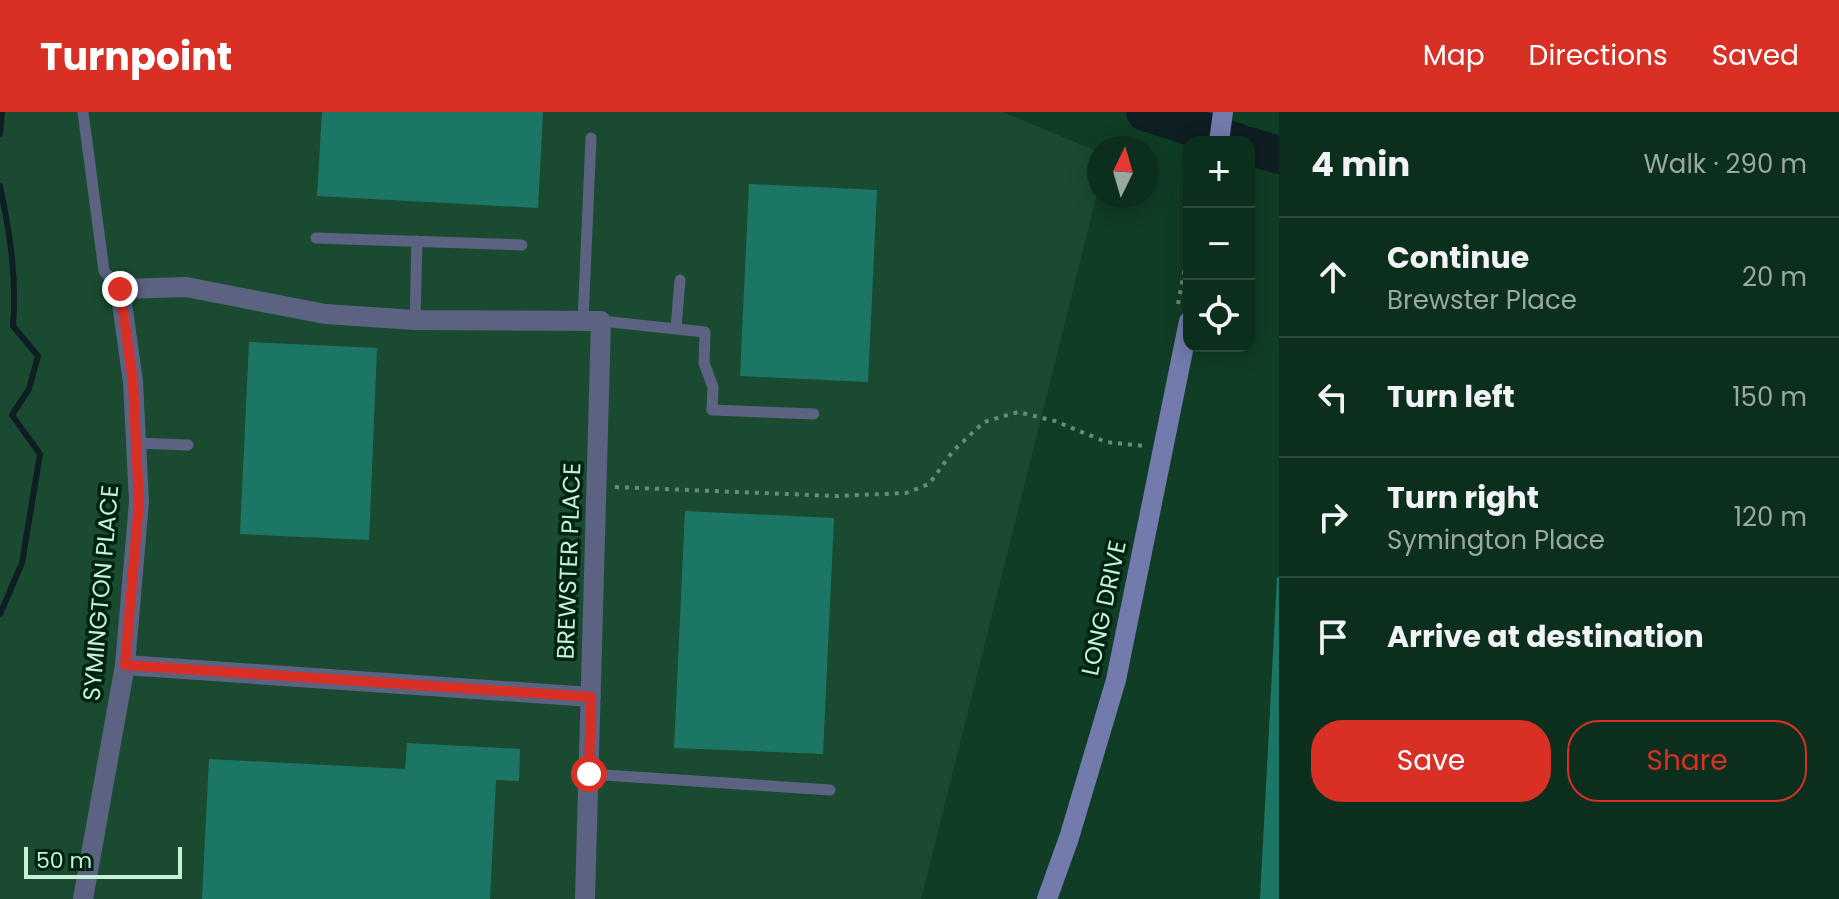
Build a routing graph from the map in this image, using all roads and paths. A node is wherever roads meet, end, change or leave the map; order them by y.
1 (83, 112) edge
2 (1223, 112) edge
3 (1220, 136) edge
4 (591, 138) dead end
5 (316, 238) dead end
6 (417, 241) junction
7 (522, 245) dead end
8 (680, 280) dead end
9 (120, 289) junction
10 (415, 320) junction
11 (592, 321) junction
12 (676, 328) junction
13 (1183, 351) edge
14 (814, 414) dead end
15 (136, 443) junction
16 (188, 445) dead end
17 (1151, 447) dead end
18 (597, 486) junction
19 (125, 665) junction
20 (591, 697) junction
21 (589, 774) junction
22 (830, 790) dead end
23 (83, 899) edge
24 (585, 899) edge
25 (1047, 899) edge

1 - 9 lane
2 - 3 main road
4 - 11 lane
5 - 6 lane
6 - 7 lane
6 - 10 lane
8 - 12 lane
9 - 10 street
9 - 15 street, SYMINGTON PLACE
10 - 11 street
11 - 12 lane
11 - 18 street, BREWSTER PLACE
12 - 14 lane
13 - 25 main road, LONG DRIVE
15 - 16 lane
15 - 19 street, SYMINGTON PLACE
17 - 18 path
18 - 20 street, BREWSTER PLACE
19 - 20 street
19 - 23 street, SYMINGTON PLACE
20 - 21 street, BREWSTER PLACE
21 - 22 lane
21 - 24 street, BREWSTER PLACE

